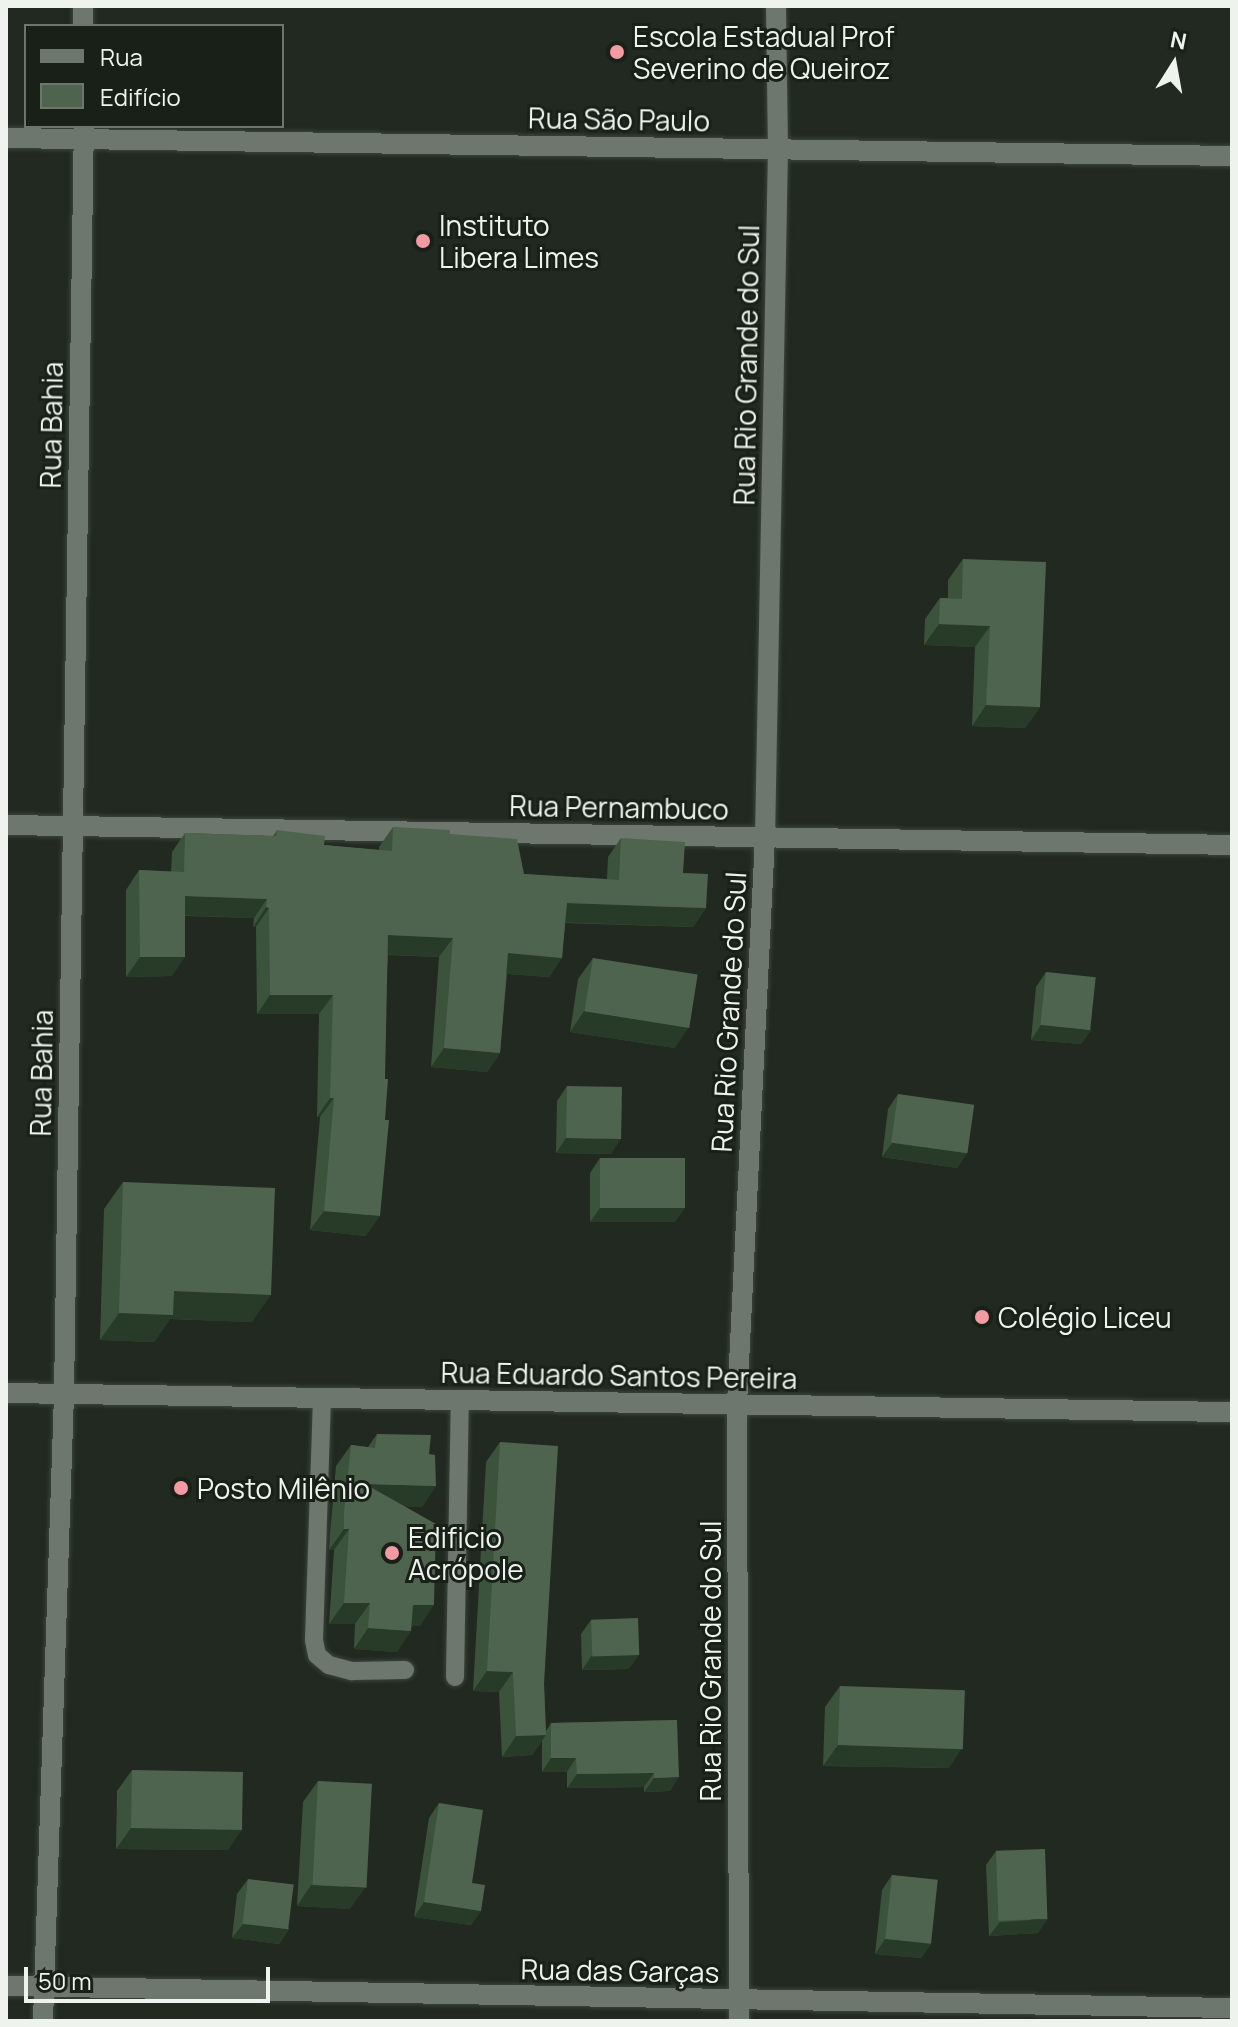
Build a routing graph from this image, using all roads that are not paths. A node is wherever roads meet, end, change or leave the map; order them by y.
1 (776, 6) edge
2 (84, 133) edge
3 (6, 138) edge
4 (778, 150) junction
5 (1232, 156) edge
6 (6, 825) edge
7 (73, 826) junction
8 (765, 838) junction
9 (1232, 845) edge
10 (6, 1393) edge
11 (64, 1394) junction
12 (322, 1398) junction
13 (460, 1400) junction
14 (737, 1404) junction
15 (1232, 1412) edge
16 (405, 1670) dead end
17 (455, 1677) dead end
18 (43, 1985) junction
19 (6, 1986) edge
20 (740, 2000) junction
21 (1232, 2008) edge
22 (43, 2021) edge
23 (739, 2021) edge

1 - 4 street, Rua Rio Grande do Sul
2 - 3 street, Rua São Paulo
2 - 4 street, Rua São Paulo
2 - 7 street, Rua Bahia
4 - 5 street, Rua São Paulo
4 - 8 street, Rua Rio Grande do Sul
6 - 7 street, Rua Pernambuco
7 - 8 street, Rua Pernambuco
7 - 11 street, Rua Bahia
8 - 9 street, Rua Pernambuco
8 - 14 street, Rua Rio Grande do Sul
10 - 11 street, Rua Eduardo Santos Pereira
11 - 12 street, Rua Eduardo Santos Pereira
11 - 18 street, Rua Bahia
12 - 13 street, Rua Eduardo Santos Pereira
12 - 16 lane
13 - 14 street, Rua Eduardo Santos Pereira
13 - 17 lane
14 - 15 street, Rua Eduardo Santos Pereira
14 - 20 street, Rua Rio Grande do Sul
18 - 19 street, Rua das Garças
18 - 20 street, Rua das Garças
18 - 22 street, Rua Bahia
20 - 21 street, Rua das Garças
20 - 23 street, Rua Rio Grande do Sul

